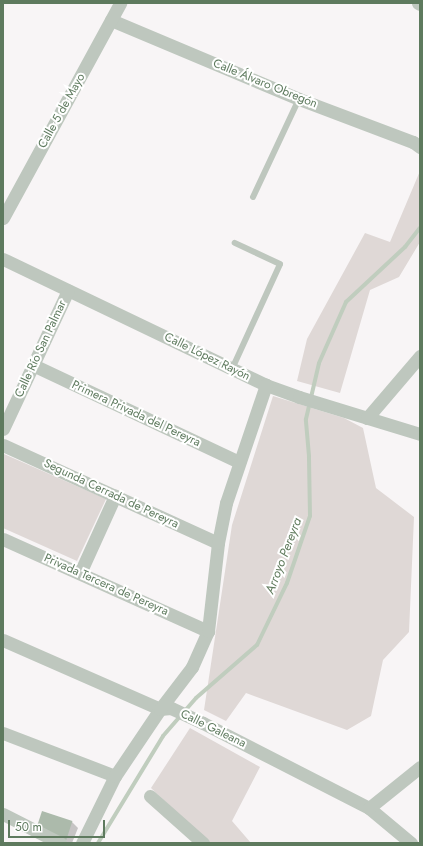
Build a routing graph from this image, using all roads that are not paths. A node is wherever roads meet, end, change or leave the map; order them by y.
1 (120, 3) edge
2 (111, 20) junction
3 (299, 99) junction
4 (420, 146) edge
5 (253, 197) dead end
6 (3, 218) edge
7 (235, 243) dead end
8 (3, 259) edge
9 (68, 290) junction
10 (420, 356) edge
11 (33, 365) junction
12 (232, 369) junction
13 (266, 385) junction
14 (367, 418) junction
15 (3, 429) edge
16 (420, 434) edge
17 (3, 445) edge
18 (239, 462) junction
19 (115, 496) junction
20 (3, 539) edge
21 (218, 543) junction
22 (80, 573) junction
23 (208, 631) junction
24 (3, 640) edge
25 (165, 708) junction
26 (3, 733) edge
27 (420, 766) edge
28 (115, 776) junction
29 (150, 796) dead end
30 (369, 808) junction
31 (3, 814) edge
32 (60, 843) edge
33 (82, 843) edge
34 (203, 843) edge
35 (411, 843) edge

1 - 2 street, Calle 5 de Mayo
2 - 3 street, Calle Álvaro Obregón
2 - 6 street, Calle 5 de Mayo
3 - 4 street, Calle Álvaro Obregón
3 - 5 lane
7 - 12 lane
8 - 9 street, Calle López Rayón
9 - 11 street, Calle Río San Palmar
9 - 12 street, Calle López Rayón
10 - 14 street
11 - 15 street, Calle Río San Palmar
11 - 18 street, Primera Privada del Pereyra
12 - 13 street, Calle López Rayón
13 - 14 street, Calle López Rayón
13 - 18 street
14 - 16 street, Calle López Rayón
17 - 19 street, Segunda Cerrada de Pereyra
18 - 21 street
19 - 21 street, Segunda Cerrada de Pereyra
19 - 22 street
20 - 22 street, Privada Tercera de Pereyra
21 - 23 street
22 - 23 street, Privada Tercera de Pereyra
23 - 25 street
24 - 25 street, Calle Galeana
25 - 28 street
25 - 30 street, Calle Galeana
26 - 28 street
27 - 30 street
28 - 33 street
29 - 34 street
30 - 35 street, Calle Galeana
31 - 32 street

